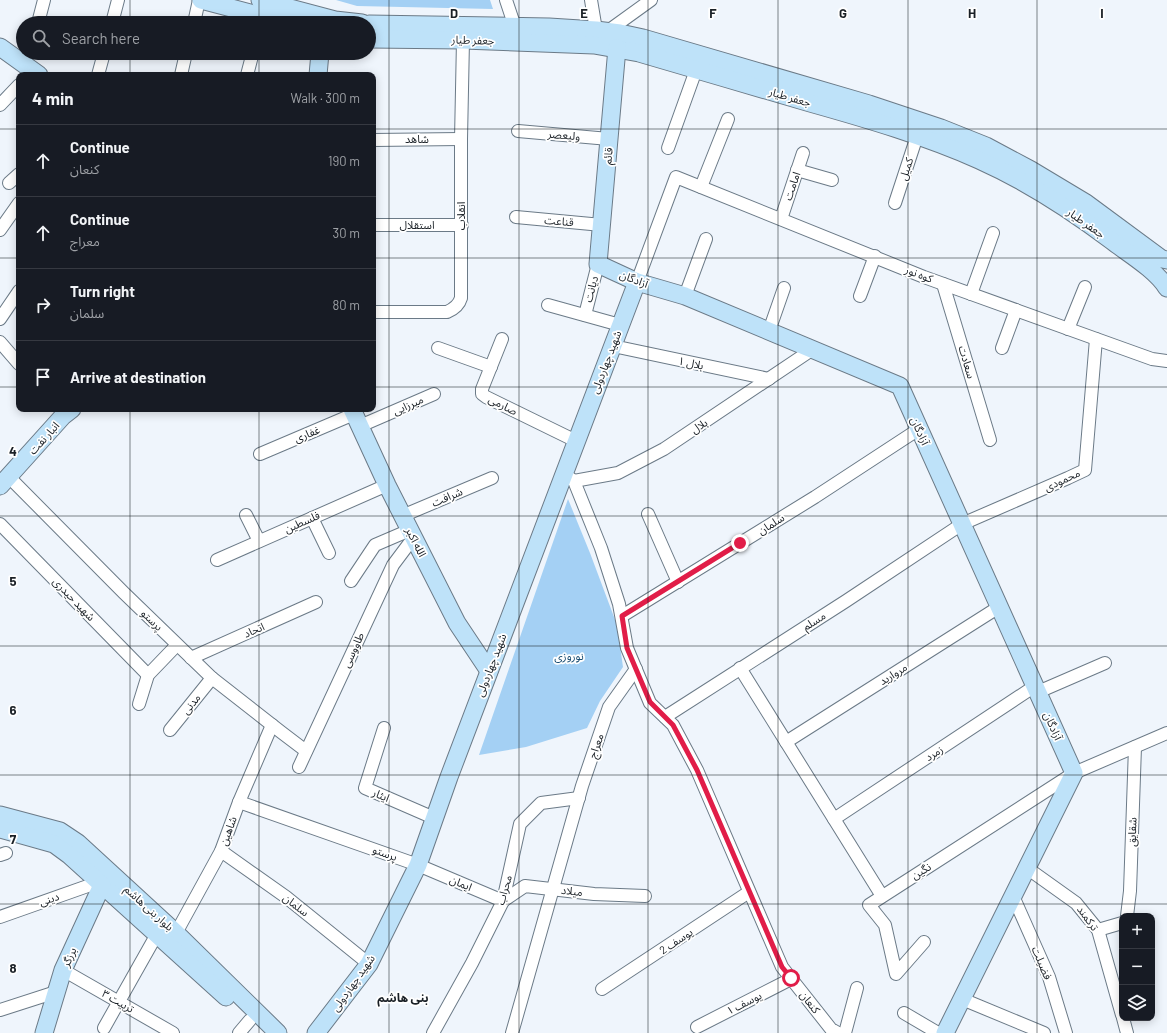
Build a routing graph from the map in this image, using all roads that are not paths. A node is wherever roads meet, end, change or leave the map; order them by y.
1 (44, 0) edge
2 (118, 0) edge
3 (200, 0) edge
4 (260, 0) edge
5 (506, 0) edge
6 (591, 0) edge
7 (651, 0) edge
8 (40, 16) edge
9 (114, 16) edge
10 (196, 16) edge
11 (261, 16) edge
12 (313, 16) edge
13 (376, 24) edge
14 (516, 27) junction
15 (602, 30) junction
16 (376, 39) edge
17 (463, 40) junction
18 (0, 47) edge
19 (617, 48) junction
20 (16, 58) edge
21 (19, 60) edge
22 (102, 60) edge
23 (184, 60) edge
24 (251, 60) edge
25 (319, 60) edge
26 (31, 68) edge
27 (696, 70) junction
28 (99, 72) edge
29 (182, 72) edge
30 (248, 72) edge
31 (318, 72) edge
32 (16, 88) edge
33 (0, 105) edge
34 (728, 119) dead end
35 (518, 131) dead end
36 (917, 136) junction
37 (461, 139) junction
38 (609, 139) junction
39 (376, 140) edge
40 (668, 148) dead end
41 (803, 153) dead end
42 (797, 170) junction
43 (16, 177) edge
44 (832, 180) dead end
45 (9, 183) dead end
46 (701, 187) junction
47 (895, 202) dead end
48 (16, 207) edge
49 (1084, 210) junction
50 (516, 217) dead end
51 (781, 219) junction
52 (376, 225) edge
53 (462, 225) junction
54 (602, 225) junction
55 (0, 230) edge
56 (994, 233) dead end
57 (706, 238) dead end
58 (875, 256) junction
59 (1167, 260) edge
60 (598, 264) junction
61 (637, 282) junction
62 (943, 284) junction
63 (1085, 287) dead end
64 (784, 288) dead end
65 (1167, 288) edge
66 (971, 294) junction
67 (16, 295) edge
68 (685, 296) junction
69 (860, 296) dead end
70 (548, 305) dead end
71 (1016, 310) junction
72 (376, 312) edge
73 (585, 315) junction
74 (0, 319) edge
75 (620, 325) junction
76 (1068, 329) junction
77 (769, 331) junction
78 (502, 339) dead end
79 (1096, 339) junction
80 (0, 342) edge
81 (613, 346) junction
82 (438, 348) dead end
83 (1002, 348) dead end
84 (813, 349) junction
85 (16, 361) edge
86 (1167, 361) edge
87 (491, 367) junction
88 (769, 379) junction
89 (434, 394) dead end
90 (376, 410) edge
91 (63, 412) edge
92 (370, 412) edge
93 (356, 416) edge
94 (919, 429) junction
95 (990, 440) dead end
96 (576, 441) junction
97 (260, 454) dead end
98 (569, 477) junction
99 (492, 478) dead end
100 (4, 481) edge
101 (386, 485) junction
102 (246, 514) dead end
103 (648, 514) dead end
104 (312, 518) junction
105 (0, 524) edge
106 (962, 524) junction
107 (409, 527) junction
108 (259, 541) junction
109 (329, 553) dead end
110 (217, 560) dead end
111 (351, 581) dead end
112 (678, 582) junction
113 (316, 602) dead end
114 (999, 607) junction
115 (622, 616) junction
116 (173, 649) dead end
117 (191, 658) junction
118 (1105, 663) dead end
119 (740, 668) junction
120 (636, 669) junction
121 (489, 671) junction
122 (148, 675) junction
123 (212, 678) junction
124 (1036, 689) junction
125 (139, 704) dead end
126 (665, 717) junction
127 (272, 725) junction
128 (384, 728) dead end
129 (170, 730) dead end
130 (1167, 733) edge
131 (786, 742) junction
132 (1135, 747) junction
133 (306, 751) junction
134 (299, 767) dead end
135 (1074, 774) junction
136 (579, 798) junction
137 (239, 802) junction
138 (0, 815) edge
139 (434, 818) junction
140 (834, 819) junction
141 (0, 830) edge
142 (221, 851) junction
143 (418, 865) junction
144 (1027, 868) junction
145 (100, 883) junction
146 (553, 889) junction
147 (750, 892) junction
148 (645, 896) dead end
149 (882, 896) junction
150 (1013, 896) junction
151 (503, 901) junction
152 (1127, 913) edge
153 (0, 917) edge
154 (1119, 924) edge
155 (1098, 930) junction
156 (176, 933) junction
157 (156, 934) junction
158 (924, 942) dead end
159 (369, 964) junction
160 (63, 970) junction
161 (791, 978) junction
162 (857, 988) dead end
163 (602, 989) dead end
164 (56, 992) junction
165 (962, 999) junction
166 (119, 1002) junction
167 (1119, 1004) edge
168 (0, 1010) edge
169 (904, 1013) dead end
170 (250, 1020) junction
171 (1124, 1021) edge
172 (697, 1027) dead end
173 (104, 1028) dead end
174 (44, 1033) edge
175 (173, 1033) edge
176 (239, 1033) edge
177 (262, 1033) edge
178 (278, 1033) edge
179 (316, 1033) edge
180 (433, 1033) edge
181 (512, 1033) edge
182 (838, 1033) edge
183 (845, 1033) edge
184 (938, 1033) edge
185 (945, 1033) edge
186 (1044, 1033) edge
187 (1066, 1033) edge
188 (1127, 1033) edge

1 - 8 street
2 - 9 street
3 - 10 street
3 - 11 street
4 - 12 street
5 - 14 street
6 - 15 street
7 - 15 street
13 - 14 street, جعفر طیار
14 - 15 street, جعفر طیار
15 - 49 street, جعفر طیار
16 - 17 street, جعفر طیار
17 - 19 street, جعفر طیار
17 - 37 street, انقلاب
18 - 20 street
19 - 27 street, جعفر طیار
19 - 38 street, قائم
21 - 26 street
22 - 28 street
23 - 29 street
24 - 30 street
25 - 31 street
27 - 36 street, جعفر طیار
27 - 40 street
32 - 33 street
34 - 46 street
35 - 38 street, ولیعصر
36 - 47 street, کمیل
36 - 49 street, جعفر طیار
37 - 39 street, شاهد
37 - 53 street, انقلاب
38 - 54 street, قائم
41 - 42 street, امامت
42 - 44 street
42 - 51 street, امامت
43 - 45 street
46 - 51 street, کوه نور
46 - 61 street, کوه نور
48 - 55 street
49 - 59 street, جعفر طیار
49 - 65 street, جعفر طیار
50 - 54 street, قناعت
51 - 58 street, کوه نور
52 - 53 street, استقلال
53 - 72 street, انقلاب
54 - 60 street, قائم
56 - 66 street
57 - 68 street
58 - 62 street, کوه نور
58 - 69 street
60 - 61 street, آزادگان
60 - 73 street, دیانت
61 - 68 street, آزادگان
61 - 75 street, شهید چهاردولی
62 - 66 street, کوه نور
62 - 95 street, سعادت
63 - 76 street
64 - 77 street
66 - 71 street, کوه نور
67 - 74 street
68 - 77 street, آزادگان
70 - 73 street, دیانت
71 - 76 street, کوه نور
71 - 83 street
73 - 75 street, دیانت
75 - 81 street, شهید چهاردولی
76 - 79 street, کوه نور
77 - 84 street, آزادگان
78 - 87 street, صارمی
79 - 86 street, کوه نور
79 - 106 street, محمودی
80 - 85 street
81 - 88 street, بلال ۱
81 - 96 street, شهید چهاردولی
82 - 87 street
84 - 88 street, بلال
84 - 94 street, آزادگان
87 - 96 street, صارمی
88 - 98 street, بلال
89 - 90 street, میرزایی
91 - 100 street, انبار نفت
92 - 93 street, میرزایی
93 - 97 street, غفاری
93 - 101 street, الله اکبر
94 - 106 street, آزادگان
94 - 112 street, سلمان
96 - 98 street, شهید چهاردولی
98 - 115 street
98 - 121 street, شهید چهاردولی
99 - 107 street, شرافت
100 - 117 street, پرستو
101 - 104 street, فلسطین
101 - 107 street, الله اکبر
102 - 108 street
103 - 112 street
104 - 108 street, فلسطین
104 - 109 street
105 - 122 street, شهید حیدری
106 - 114 street, آزادگان
106 - 119 street, مسلم
107 - 111 street, شرافت
107 - 121 street, الله اکبر
107 - 133 street, طاووسی
108 - 110 street, فلسطین
112 - 115 street, سلمان
113 - 117 street, اتحاد
114 - 124 street, آزادگان
114 - 131 street, مروارید
115 - 120 street
116 - 122 street
117 - 123 street, پرستو
118 - 124 street, زمرد
119 - 126 street, مسلم
119 - 131 street
120 - 126 street, کنعان
120 - 136 street, معراج
121 - 139 street, شهید چهاردولی
122 - 125 street
123 - 127 street, پرستو
123 - 129 street, مدنی
124 - 135 street, آزادگان
124 - 140 street, زمرد
126 - 147 street, کنعان
127 - 133 street, پرستو
127 - 137 street, شاهین
128 - 139 street, ایثار
130 - 132 street
131 - 140 street
132 - 135 street
132 - 152 street, شقایق
133 - 134 street, طاووسی
135 - 144 street
135 - 149 street, نگین
136 - 146 street, معراج
136 - 151 street, محراب
137 - 142 street, شاهین
137 - 143 street, پرستو
138 - 156 street, بلوار بنی هاشم
139 - 143 street, شهید چهاردولی
140 - 149 street
141 - 145 street, بلوار بنی هاشم
142 - 156 street, شاهین
142 - 159 street, سلمان
143 - 151 street, ایمان
143 - 159 street, شهید چهاردولی
144 - 150 street
144 - 155 street, ترکمند
145 - 153 street, دینی
145 - 157 street, بلوار بنی هاشم
145 - 160 street, برزگر
146 - 148 street, میلاد
146 - 151 street, میلاد
146 - 181 street, معراج
147 - 161 street, کنعان
147 - 163 street, یوسف 2
149 - 158 street, نگین
150 - 165 street
150 - 187 street, فضیلت
151 - 180 street, محراب
154 - 155 street
155 - 167 street, ترکمند
156 - 178 street, بلوار بنی هاشم
157 - 166 street
157 - 170 street, بلوار بنی هاشم
159 - 179 street, شهید چهاردولی
160 - 164 street, برزگر
160 - 166 street, تربیت ۳
161 - 172 street, یوسف ۱
161 - 182 street, کنعان
162 - 183 street
164 - 168 street
164 - 174 street, برزگر
165 - 185 street
165 - 186 street
166 - 173 street
166 - 175 street, تربیت ۳
169 - 184 street
170 - 176 street
170 - 177 street, بلوار بنی هاشم
171 - 188 street

